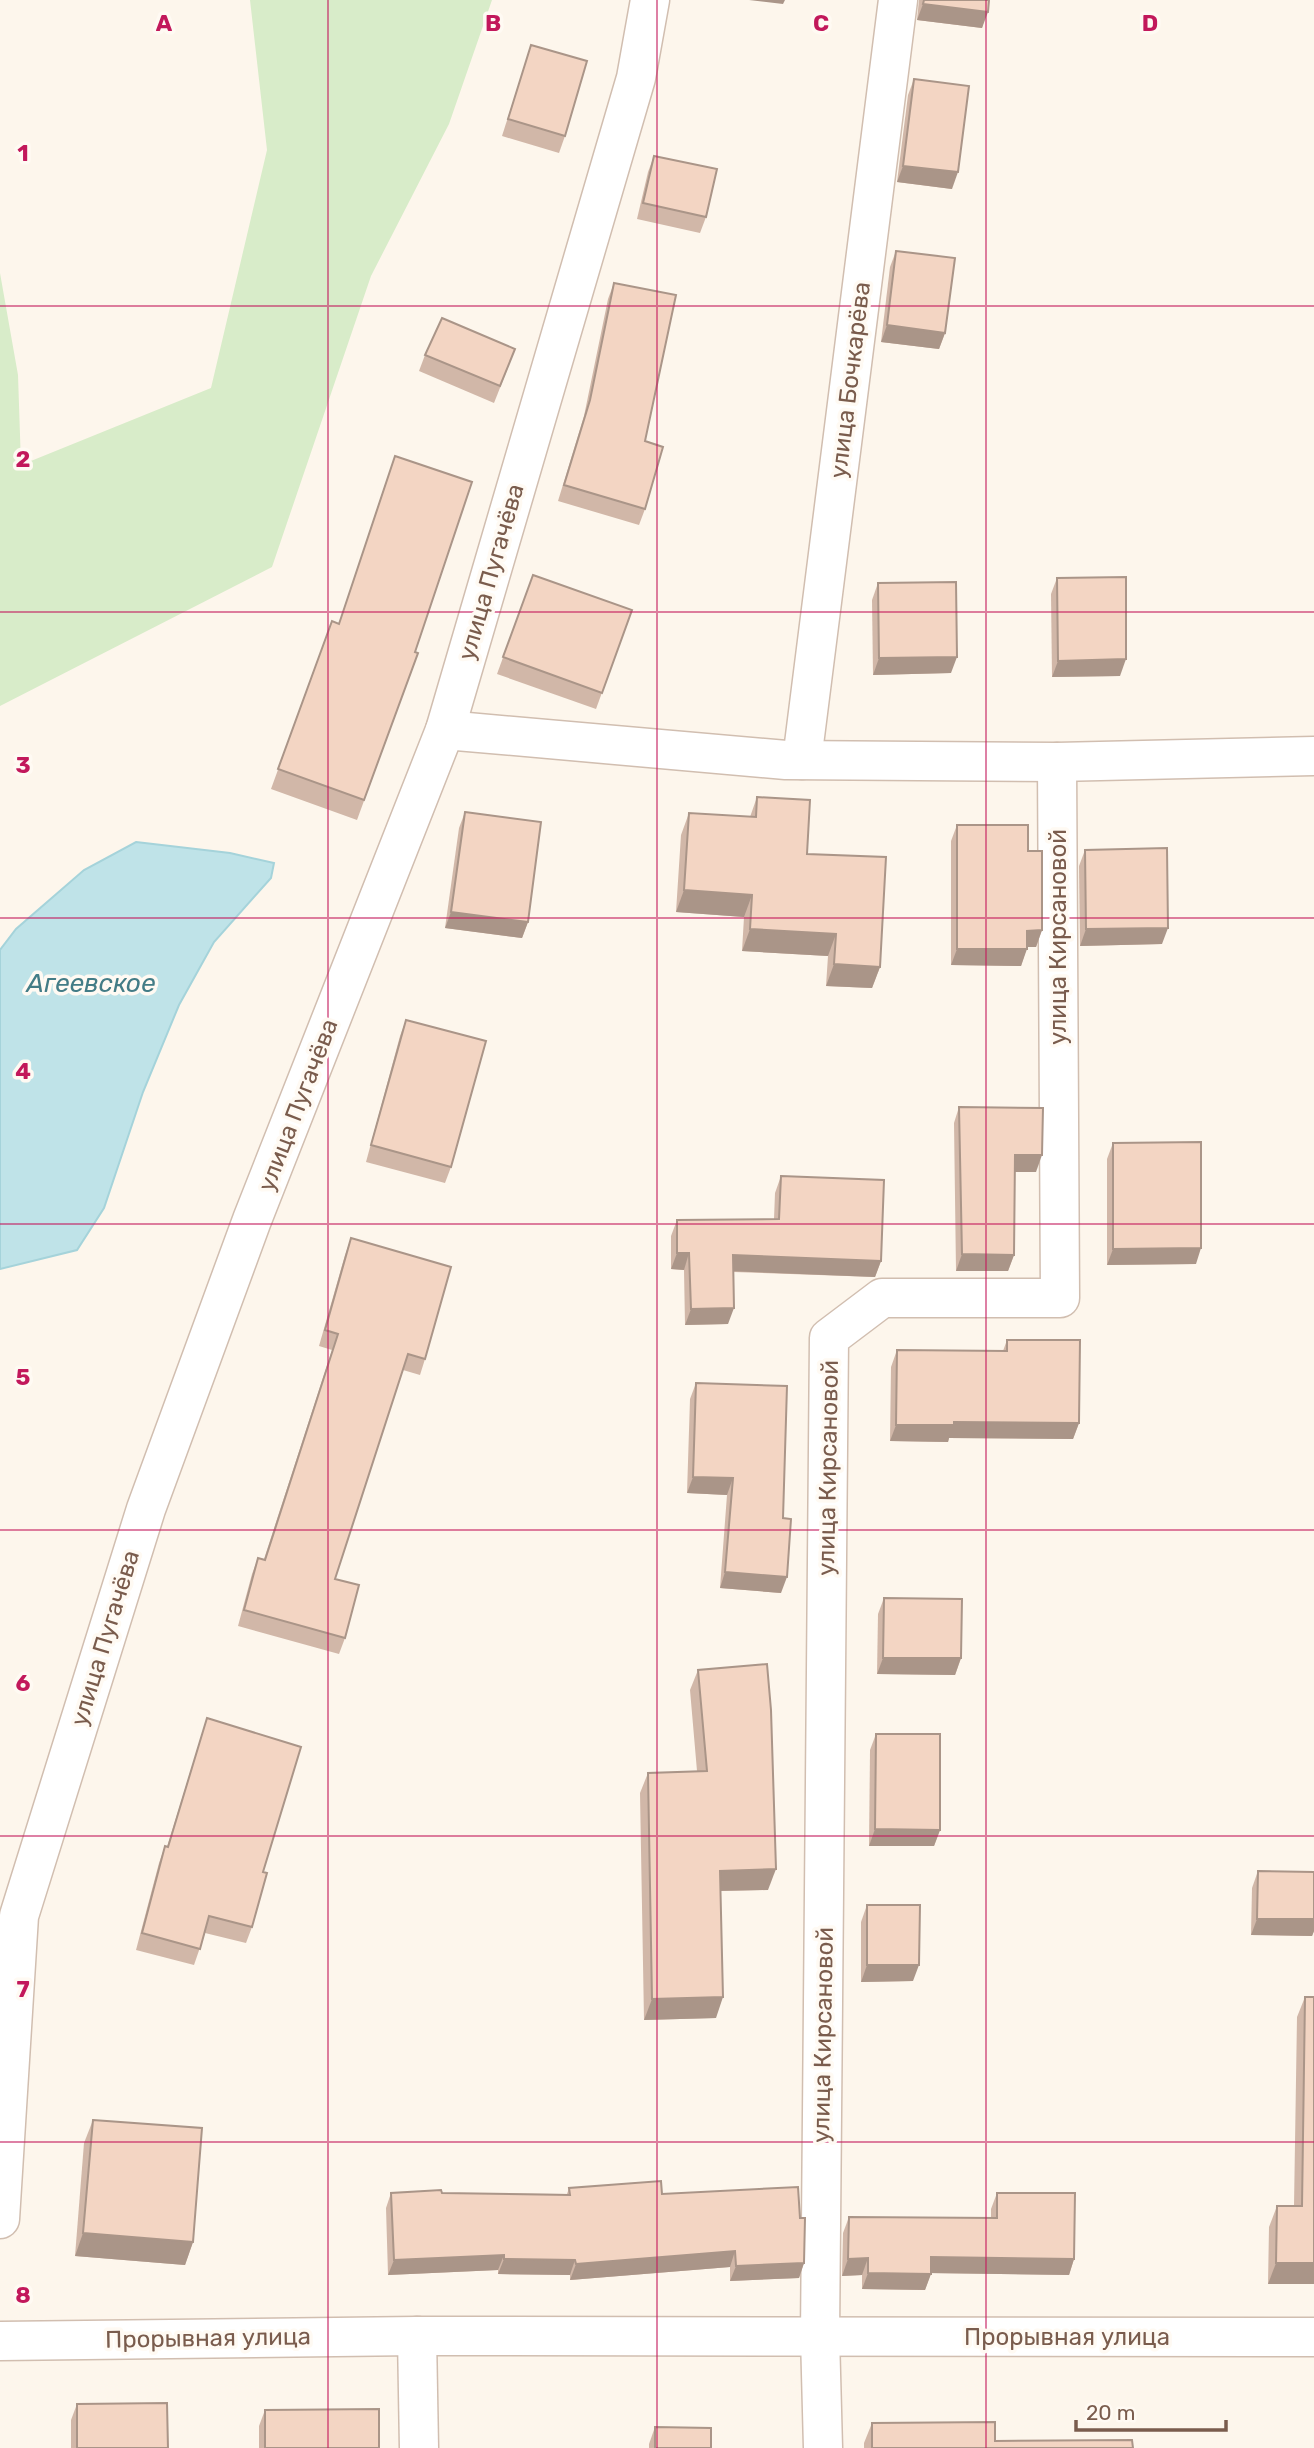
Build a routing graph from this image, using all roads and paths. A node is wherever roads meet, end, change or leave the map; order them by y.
1 (650, 0) edge
2 (898, 0) edge
3 (445, 730) junction
4 (1314, 756) edge
5 (802, 760) junction
6 (1057, 762) junction
7 (0, 2219) edge
8 (417, 2336) junction
9 (820, 2336) junction
10 (1314, 2337) edge
11 (0, 2341) edge
12 (419, 2448) edge
13 (822, 2448) edge

1 - 3 street, улица Пугачёва
2 - 5 street, улица Бочкарёва
3 - 5 street
3 - 7 street, улица Пугачёва
4 - 6 street
5 - 6 street
6 - 9 street, улица Кирсановой
8 - 9 street, Прорывная улица
8 - 11 street, Прорывная улица
8 - 12 street
9 - 10 street, Прорывная улица
9 - 13 street

